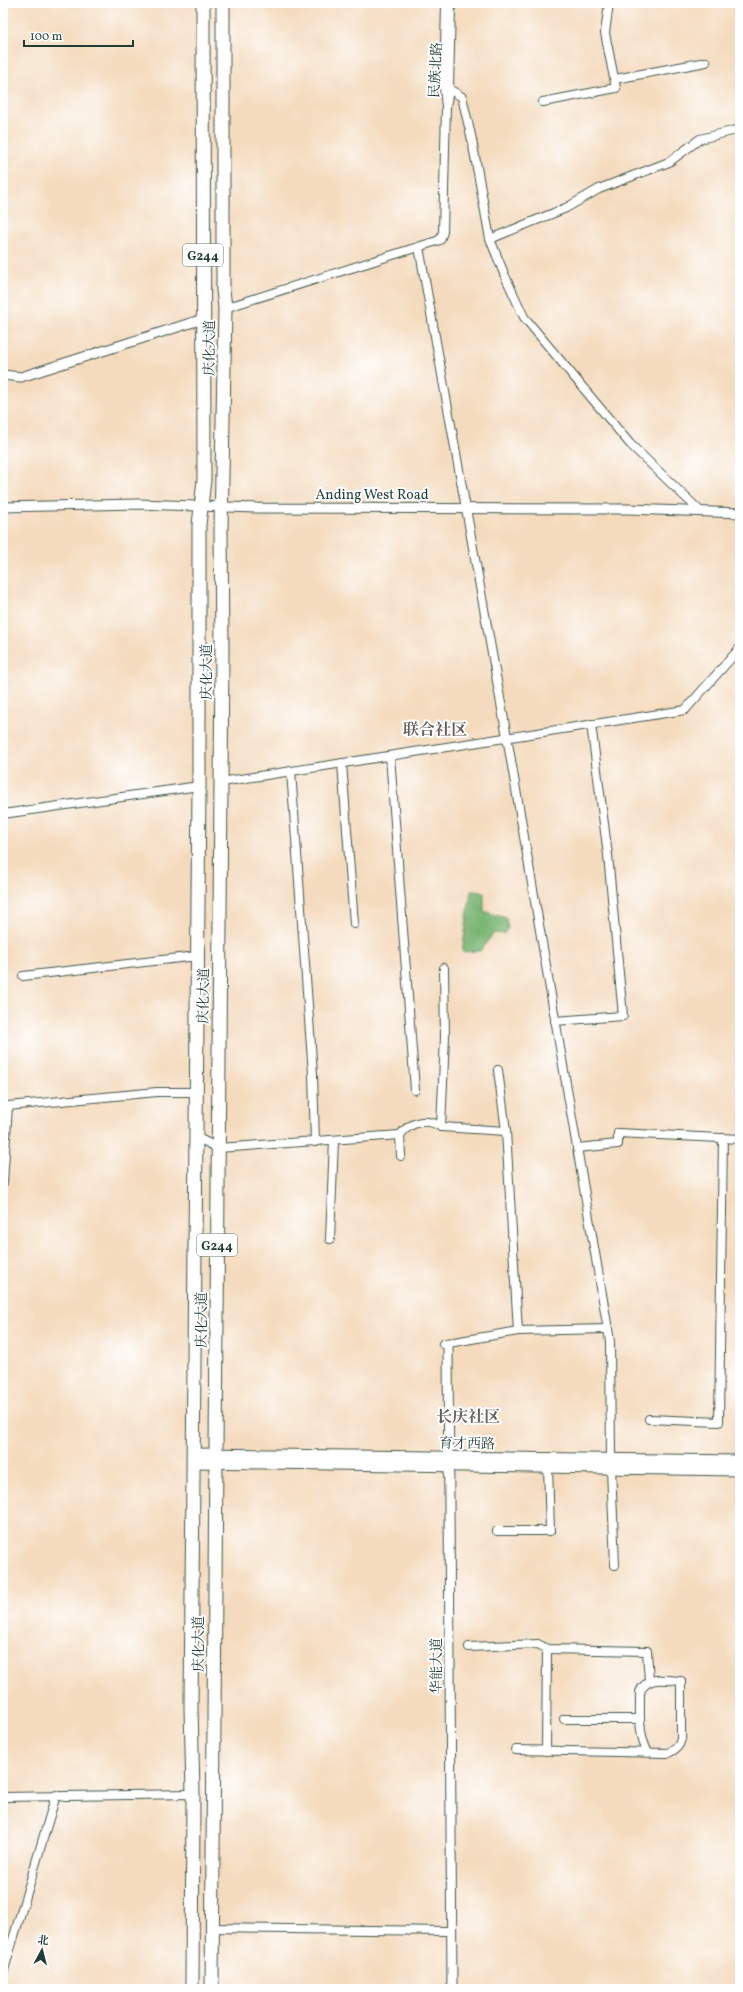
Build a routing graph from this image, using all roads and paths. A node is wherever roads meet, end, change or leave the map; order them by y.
1 (203, 3) edge
2 (223, 3) edge
3 (446, 3) edge
4 (451, 3) edge
5 (609, 3) edge
6 (706, 62) dead end
7 (614, 79) junction
8 (449, 89) junction
9 (543, 102) dead end
10 (446, 107) junction
11 (740, 129) edge
12 (490, 239) junction
13 (419, 247) junction
14 (225, 308) junction
15 (203, 319) junction
16 (3, 375) edge
17 (3, 502) edge
18 (201, 504) junction
19 (222, 504) junction
20 (466, 506) junction
21 (3, 507) edge
22 (740, 507) edge
23 (698, 509) junction
24 (740, 513) edge
25 (740, 648) edge
26 (591, 724) junction
27 (507, 737) junction
28 (390, 756) junction
29 (342, 763) junction
30 (291, 771) junction
31 (221, 782) junction
32 (199, 786) junction
33 (3, 814) edge
34 (354, 924) dead end
35 (197, 956) junction
36 (444, 968) dead end
37 (23, 976) dead end
38 (555, 1021) junction
39 (498, 1070) dead end
40 (415, 1090) dead end
41 (197, 1092) junction
42 (441, 1127) junction
43 (506, 1131) junction
44 (400, 1135) junction
45 (196, 1137) junction
46 (723, 1138) junction
47 (740, 1139) edge
48 (334, 1140) junction
49 (315, 1142) junction
50 (218, 1148) junction
51 (577, 1148) junction
52 (401, 1156) dead end
53 (3, 1183) edge
54 (330, 1239) dead end
55 (608, 1329) junction
56 (518, 1331) junction
57 (446, 1344) joint
58 (649, 1419) dead end
59 (194, 1458) junction
60 (216, 1458) junction
61 (740, 1461) edge
62 (446, 1462) junction
63 (611, 1464) junction
64 (548, 1467) junction
65 (740, 1470) edge
66 (497, 1532) dead end
67 (615, 1565) dead end
68 (469, 1647) dead end
69 (547, 1649) junction
70 (649, 1681) junction
71 (564, 1719) dead end
72 (640, 1719) junction
73 (516, 1750) dead end
74 (546, 1751) junction
75 (648, 1753) junction
76 (193, 1794) junction
77 (56, 1795) junction
78 (3, 1797) edge
79 (212, 1928) junction
80 (447, 1931) junction
81 (3, 1974) edge
82 (192, 1989) edge
83 (212, 1989) edge
84 (447, 1989) edge
85 (452, 1989) edge

1 - 15 highway, 庆化大道 / G244
2 - 14 highway, 庆化大道 / G244
3 - 10 street, 民族北路
4 - 8 street, 民族北路
5 - 7 street
6 - 7 street
7 - 9 street
8 - 10 street, 民族北路
8 - 12 street
10 - 13 street
11 - 12 street
12 - 23 street
13 - 14 street
13 - 20 street
14 - 19 highway, 庆化大道 / G244
15 - 16 street
15 - 18 highway, 庆化大道 / G244
17 - 18 street, Anding West Road
18 - 19 street, Anding West Road
18 - 21 street, Anding West Road
18 - 32 highway, 庆化大道 / G244
19 - 20 street, Anding West Road
19 - 31 highway, 庆化大道 / G244
20 - 23 street, Anding West Road
20 - 27 street
22 - 23 street, Anding West Road
23 - 24 street, Anding West Road
25 - 26 street
26 - 27 street
26 - 38 street
27 - 28 street
27 - 38 street
28 - 29 street
28 - 40 street
29 - 30 street
29 - 34 street
30 - 31 street
30 - 49 street
31 - 50 highway, 庆化大道 / G244
32 - 33 street
32 - 35 highway, 庆化大道 / G244
35 - 37 street
35 - 41 highway, 庆化大道 / G244
36 - 42 street
38 - 51 street
39 - 43 street
41 - 45 highway, 庆化大道 / G244
41 - 53 street
42 - 43 street
42 - 44 street
43 - 56 street
44 - 48 street
44 - 52 street
45 - 50 street
45 - 59 highway, 庆化大道 / G244
46 - 47 street
46 - 51 street
46 - 58 street
48 - 49 street
48 - 54 street
49 - 50 street
50 - 60 highway, 庆化大道 / G244
51 - 55 street
55 - 56 street
55 - 63 street
56 - 57 street
57 - 62 street, 华能大道
59 - 60 main road, 育才西路
59 - 76 highway, 庆化大道 / G244
60 - 62 main road, 育才西路
60 - 79 highway, 庆化大道 / G244
61 - 63 main road, 育才西路
62 - 63 main road, 育才西路
62 - 64 main road, 育才西路
62 - 80 street, 华能大道
62 - 85 street, 华能大道
63 - 64 main road, 育才西路
63 - 65 main road, 育才西路
63 - 67 street
64 - 66 street
68 - 69 street
69 - 70 street
69 - 74 street
70 - 72 street
70 - 75 street
71 - 72 street
72 - 75 street
73 - 74 street
74 - 75 street
76 - 77 street
76 - 82 highway, 庆化大道 / G244
77 - 78 street
77 - 81 street
79 - 80 street
79 - 83 highway, 庆化大道 / G244
80 - 84 street, 华能大道

